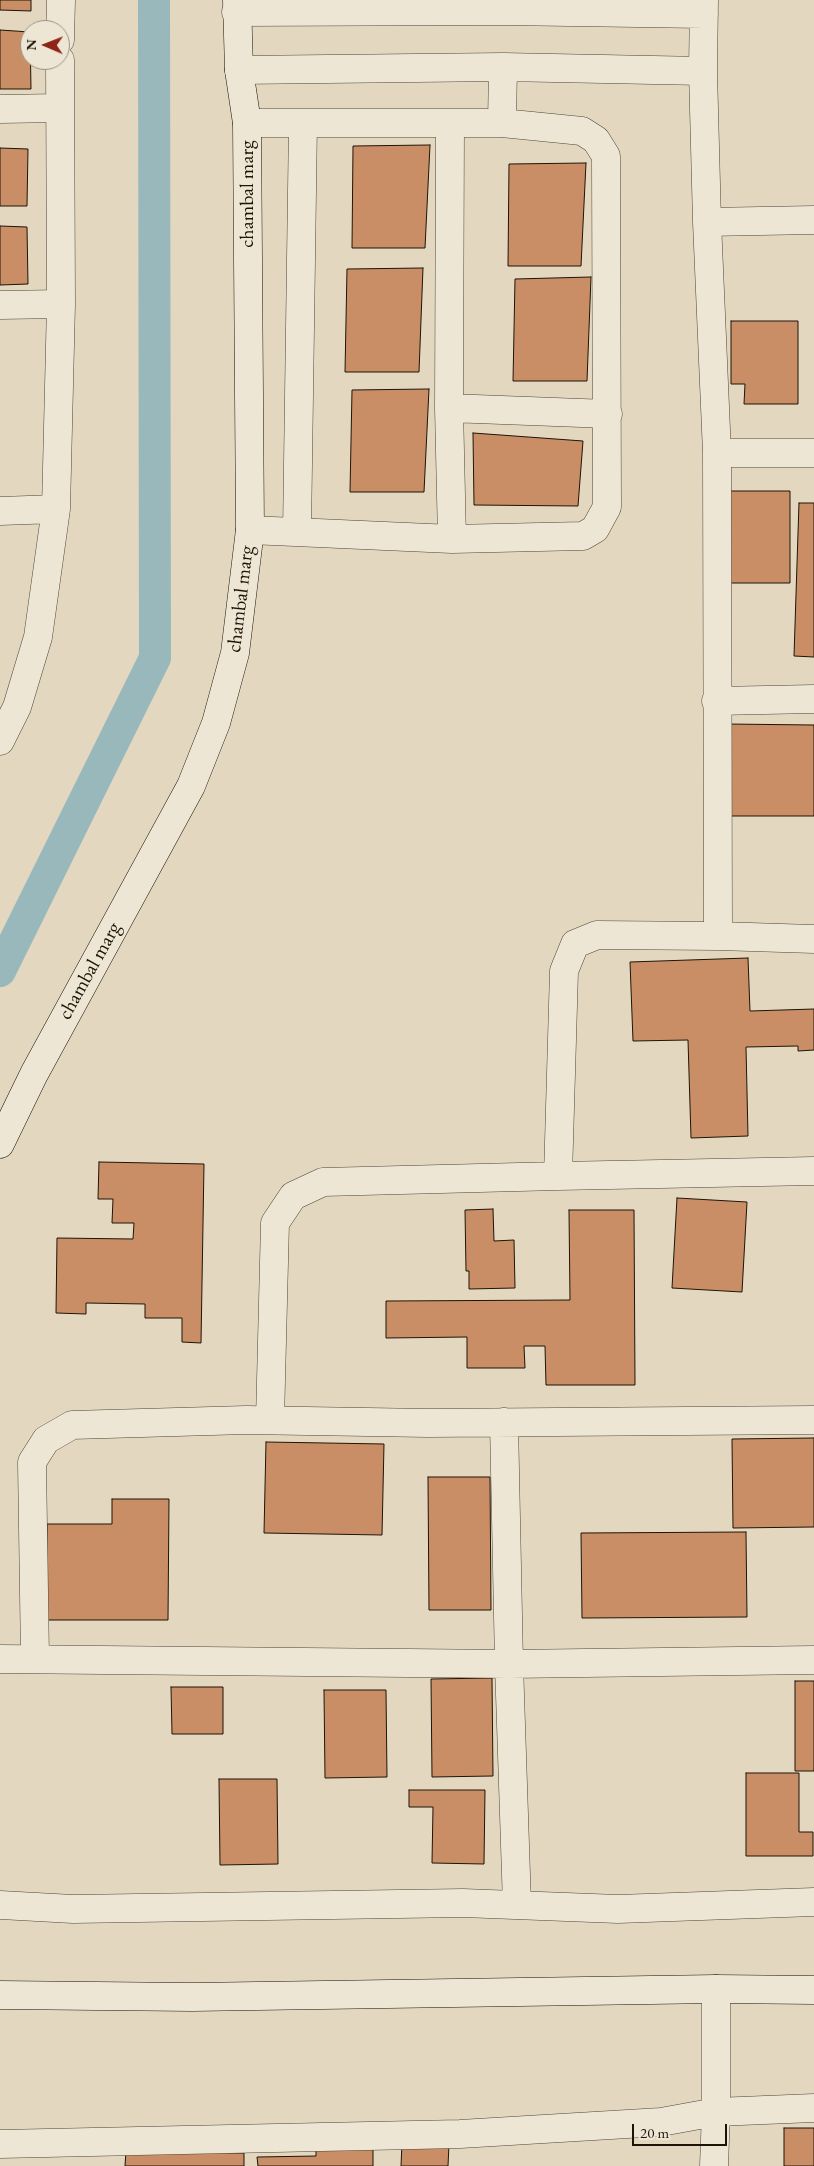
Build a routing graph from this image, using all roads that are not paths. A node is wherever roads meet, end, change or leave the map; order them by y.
1 (61, 0) edge
2 (236, 6) edge
3 (704, 7) edge
4 (60, 20) edge
5 (503, 67) junction
6 (60, 70) edge
7 (239, 70) junction
8 (703, 71) junction
9 (59, 108) junction
10 (0, 109) edge
11 (248, 122) junction
12 (502, 123) junction
13 (304, 124) junction
14 (450, 124) junction
15 (814, 220) edge
16 (707, 222) junction
17 (61, 304) junction
18 (0, 305) edge
19 (449, 408) junction
20 (608, 414) junction
21 (814, 452) edge
22 (717, 453) junction
23 (56, 509) junction
24 (0, 511) edge
25 (250, 530) junction
26 (297, 532) junction
27 (452, 539) junction
28 (814, 699) edge
29 (716, 701) junction
30 (0, 742) edge
31 (718, 936) junction
32 (814, 939) edge
33 (0, 1144) edge
34 (814, 1171) edge
35 (558, 1176) junction
36 (270, 1420) junction
37 (814, 1420) edge
38 (504, 1422) junction
39 (0, 1659) edge
40 (35, 1659) junction
41 (814, 1660) edge
42 (509, 1664) junction
43 (814, 1902) edge
44 (517, 1904) junction
45 (0, 1905) edge
46 (716, 1989) junction
47 (814, 1990) edge
48 (0, 1995) edge
49 (814, 2108) edge
50 (716, 2112) junction
51 (0, 2144) edge
52 (714, 2166) edge

1 - 4 street
2 - 3 street
2 - 7 street, chambal marg
3 - 8 street
5 - 7 street
5 - 8 street
5 - 12 street
6 - 9 street
7 - 11 street, chambal marg
8 - 16 street
9 - 10 street
9 - 17 street
11 - 13 street
11 - 25 street, chambal marg
12 - 14 street
12 - 20 street
13 - 14 street
13 - 26 street
14 - 19 street
15 - 16 street
16 - 22 street
17 - 18 street
17 - 23 street
19 - 20 street
19 - 27 street
20 - 27 street
21 - 22 street
22 - 29 street
23 - 24 street
23 - 30 street
25 - 26 street
25 - 33 street, chambal marg
26 - 27 street
28 - 29 street
29 - 31 street
31 - 32 street
31 - 35 street
34 - 35 street
35 - 36 street
36 - 38 street
36 - 40 street
37 - 38 street
38 - 42 street
39 - 40 street
40 - 42 street
41 - 42 street
42 - 44 street
43 - 44 street
44 - 45 street
46 - 47 street
46 - 48 street
46 - 50 street
49 - 50 street
50 - 51 street
50 - 52 street

